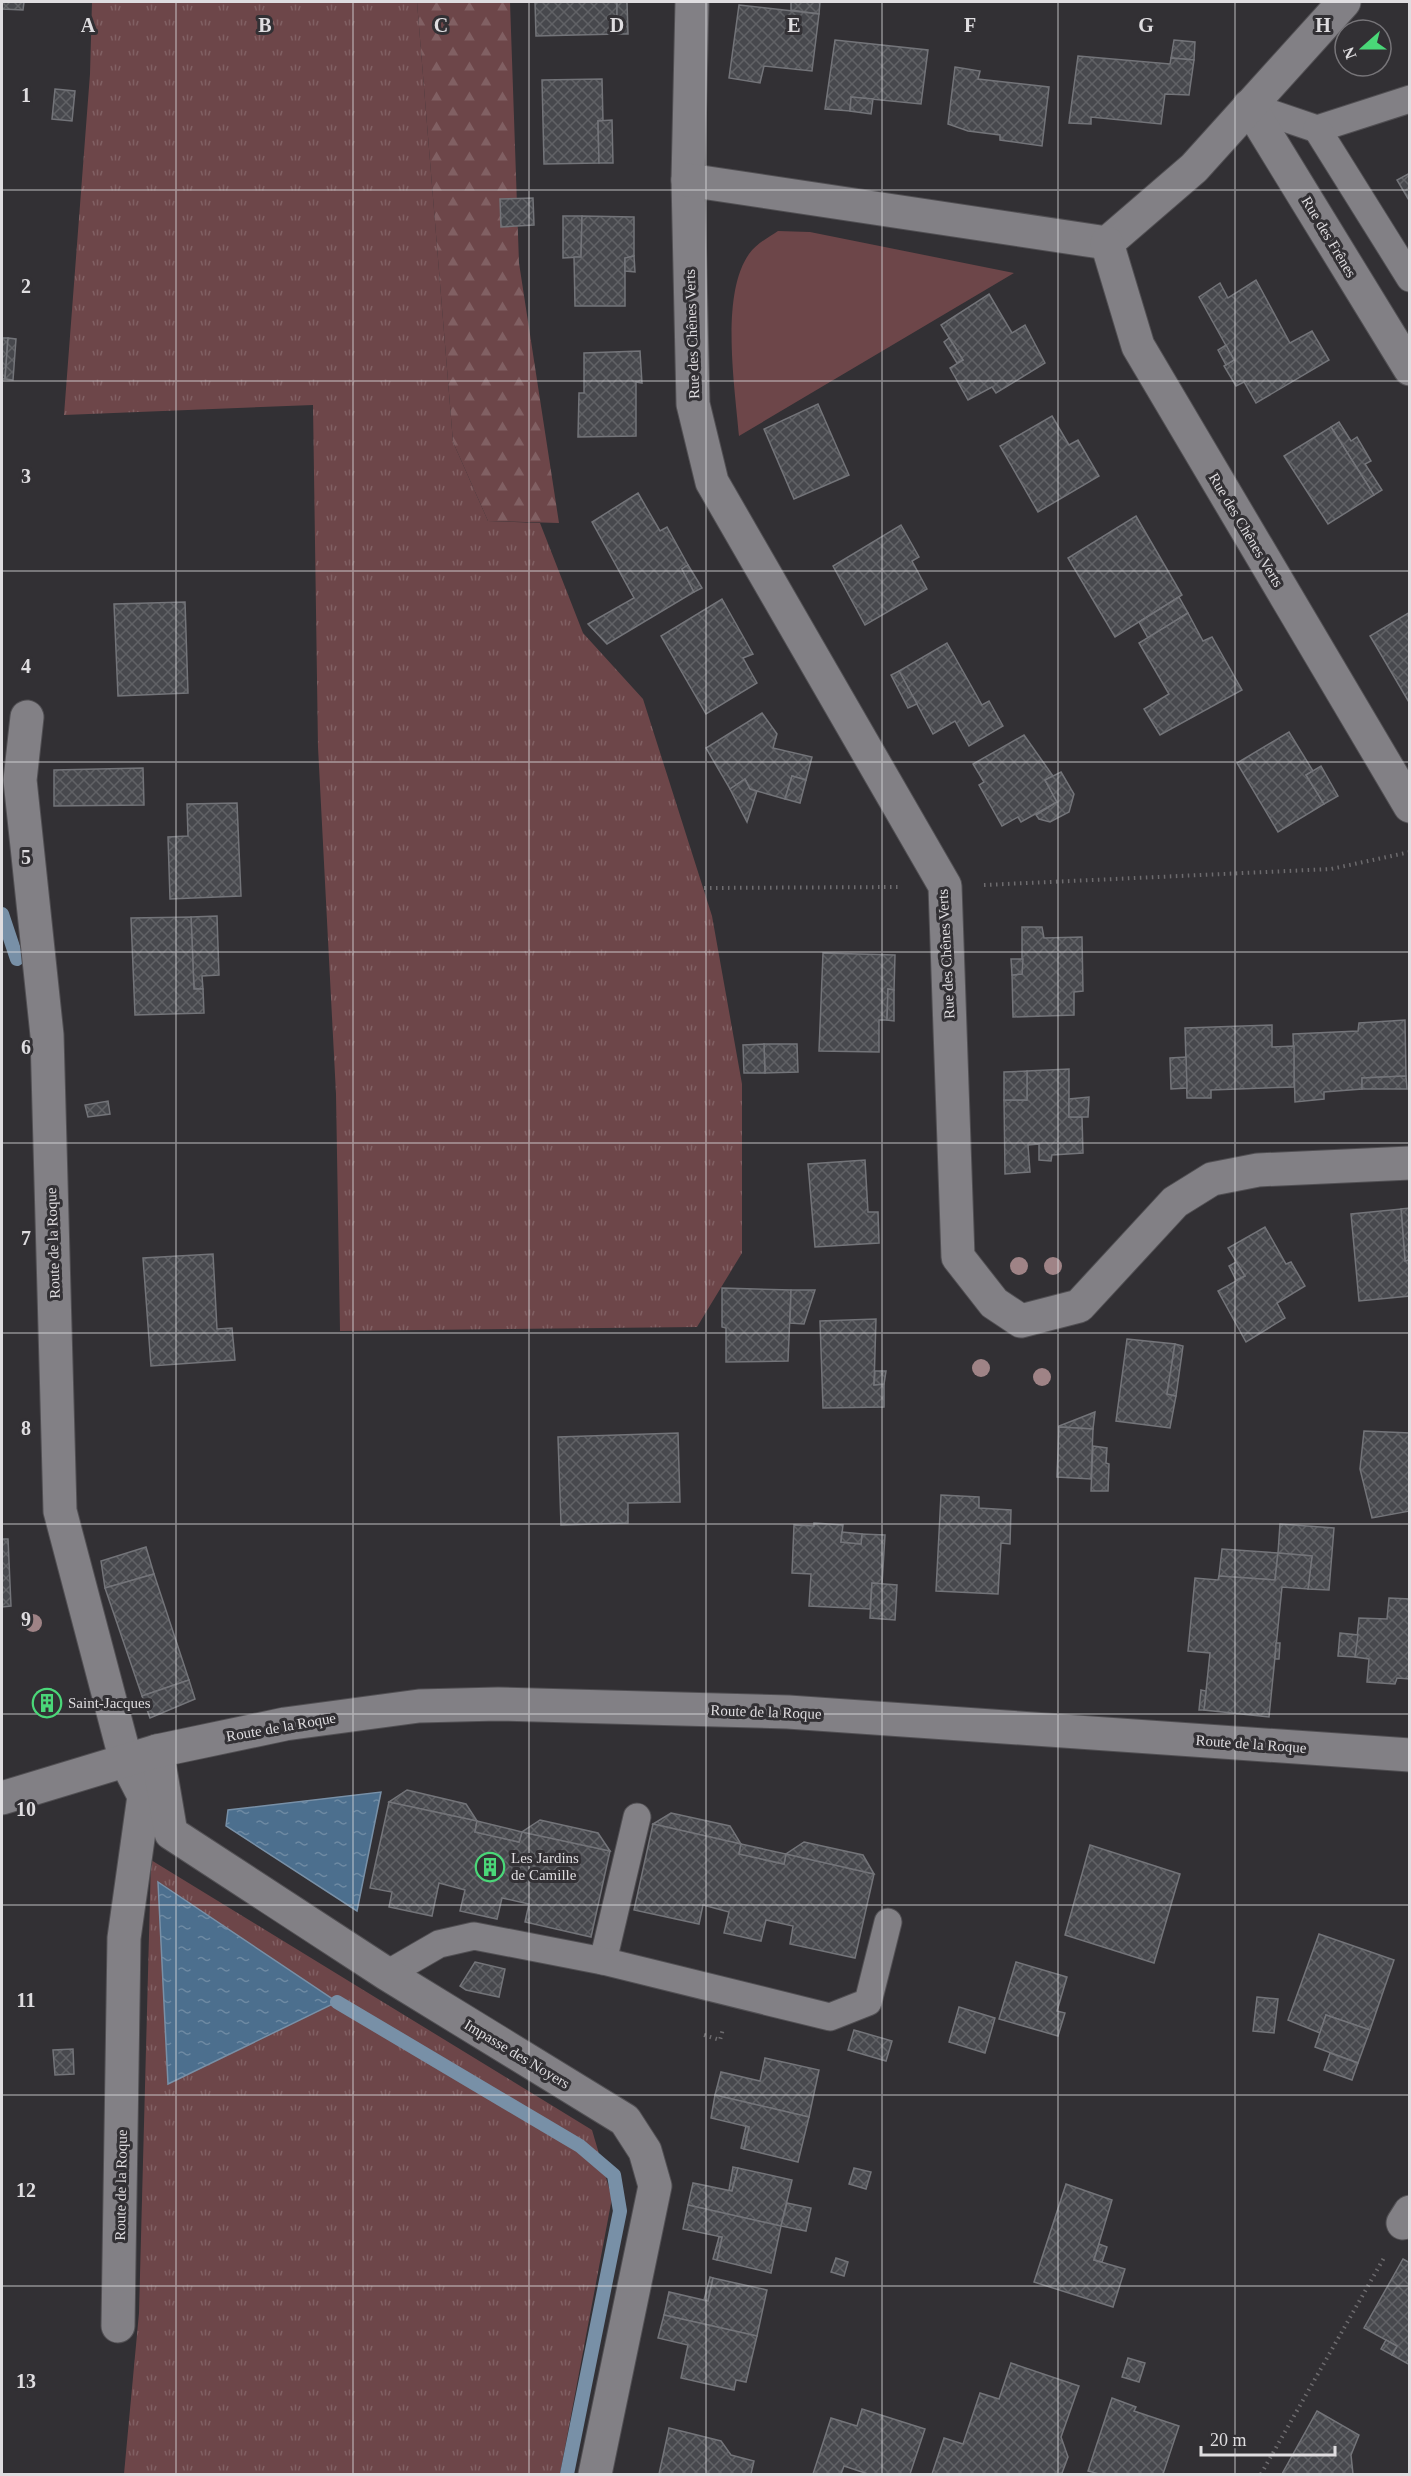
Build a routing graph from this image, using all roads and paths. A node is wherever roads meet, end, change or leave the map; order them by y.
1 (692, 2) edge
2 (1344, 2) edge
3 (1410, 99) edge
4 (1249, 106) junction
5 (1317, 129) junction
6 (688, 180) junction
7 (1107, 243) junction
8 (1410, 278) edge
9 (1410, 369) edge
10 (27, 717) dead end
11 (1410, 806) edge
12 (1410, 852) edge
13 (945, 886) junction
14 (704, 888) dead end
15 (1410, 1163) edge
16 (157, 1751) junction
17 (1410, 1755) edge
18 (126, 1761) junction
19 (2, 1798) edge
20 (637, 1817) dead end
21 (888, 1922) dead end
22 (603, 1961) junction
23 (387, 1974) junction
24 (704, 2035) dead end
25 (722, 2035) dead end
26 (1406, 2217) edge
27 (118, 2326) dead end
28 (595, 2475) edge
29 (1261, 2475) edge

1 - 6 street, Rue des Chênes Verts
2 - 4 street
3 - 5 lane
4 - 5 lane
4 - 7 street
4 - 9 street, Rue des Frênes
5 - 8 lane
6 - 7 street
6 - 13 street, Rue des Chênes Verts
7 - 11 street, Rue des Chênes Verts
10 - 18 street, Route de la Roque
12 - 13 path
13 - 14 path
13 - 15 street, Rue des Chênes Verts
16 - 17 street, Route de la Roque
16 - 18 street, Route de la Roque
16 - 23 street, Impasse des Noyers
18 - 19 street, Route de la Roque
18 - 27 street, Route de la Roque
20 - 22 lane
21 - 22 lane
22 - 23 lane
23 - 28 street, Impasse des Noyers
24 - 25 path
26 - 29 path

